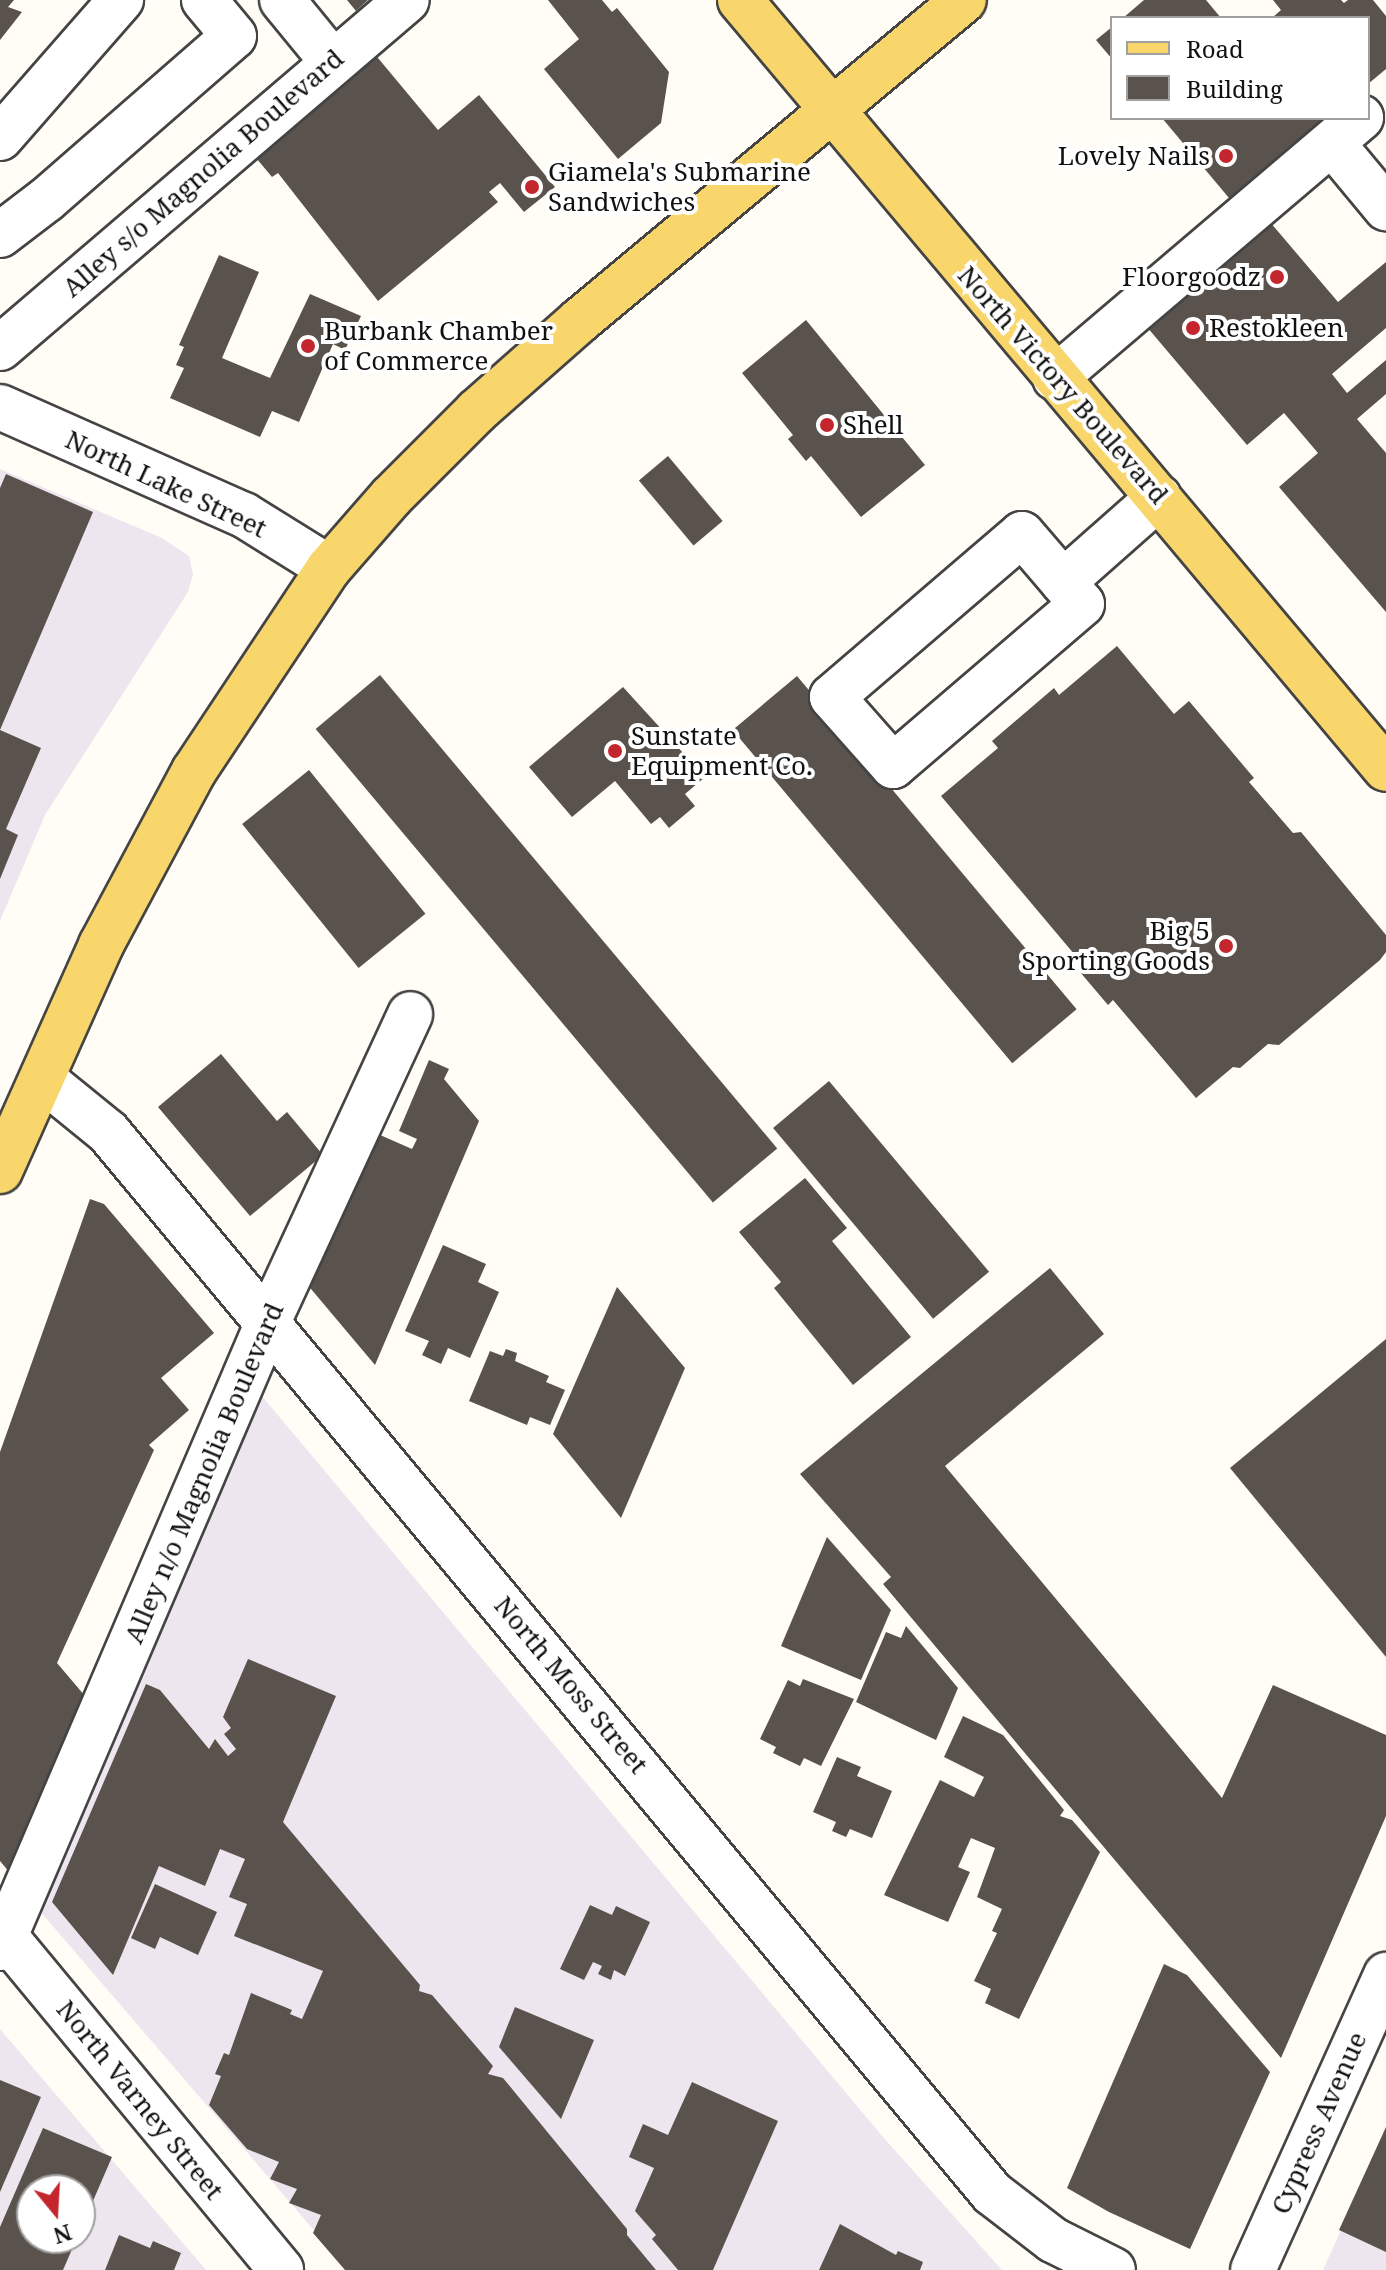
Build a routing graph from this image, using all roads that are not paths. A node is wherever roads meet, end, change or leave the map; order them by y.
1 (121, 0) edge
2 (204, 0) edge
3 (282, 0) edge
4 (407, 0) edge
5 (740, 0) edge
6 (964, 0) edge
7 (332, 61) junction
8 (1386, 97) edge
9 (832, 109) junction
10 (1370, 110) edge
11 (1347, 130) edge
12 (0, 138) edge
13 (1386, 208) edge
14 (0, 235) edge
15 (0, 348) edge
16 (1055, 378) junction
17 (0, 407) edge
18 (1159, 497) junction
19 (329, 568) junction
20 (1063, 582) junction
21 (1386, 769) edge
22 (410, 1014) dead end
23 (44, 1080) junction
24 (0, 1171) edge
25 (268, 1322) junction
26 (2, 1938) edge
27 (1386, 1975) edge
28 (281, 2270) edge
29 (1113, 2270) edge
30 (1253, 2270) edge

1 - 12 street
2 - 14 street
3 - 7 street
4 - 7 street, Alley s/o Magnolia Boulevard
5 - 9 main road, North Victory Boulevard
6 - 9 main road
7 - 15 street, Alley s/o Magnolia Boulevard
8 - 10 street
9 - 16 main road, North Victory Boulevard
9 - 19 main road
11 - 13 street
11 - 16 street
16 - 18 main road, North Victory Boulevard
17 - 19 street, North Lake Street
18 - 20 street
18 - 21 main road, North Victory Boulevard
19 - 23 main road
20 - 20 street
22 - 25 street, Alley n/o Magnolia Boulevard
23 - 24 main road
23 - 25 street, North Moss Street
25 - 26 street, Alley n/o Magnolia Boulevard
25 - 29 street, North Moss Street
26 - 28 street, North Varney Street
27 - 30 street, Cypress Avenue

